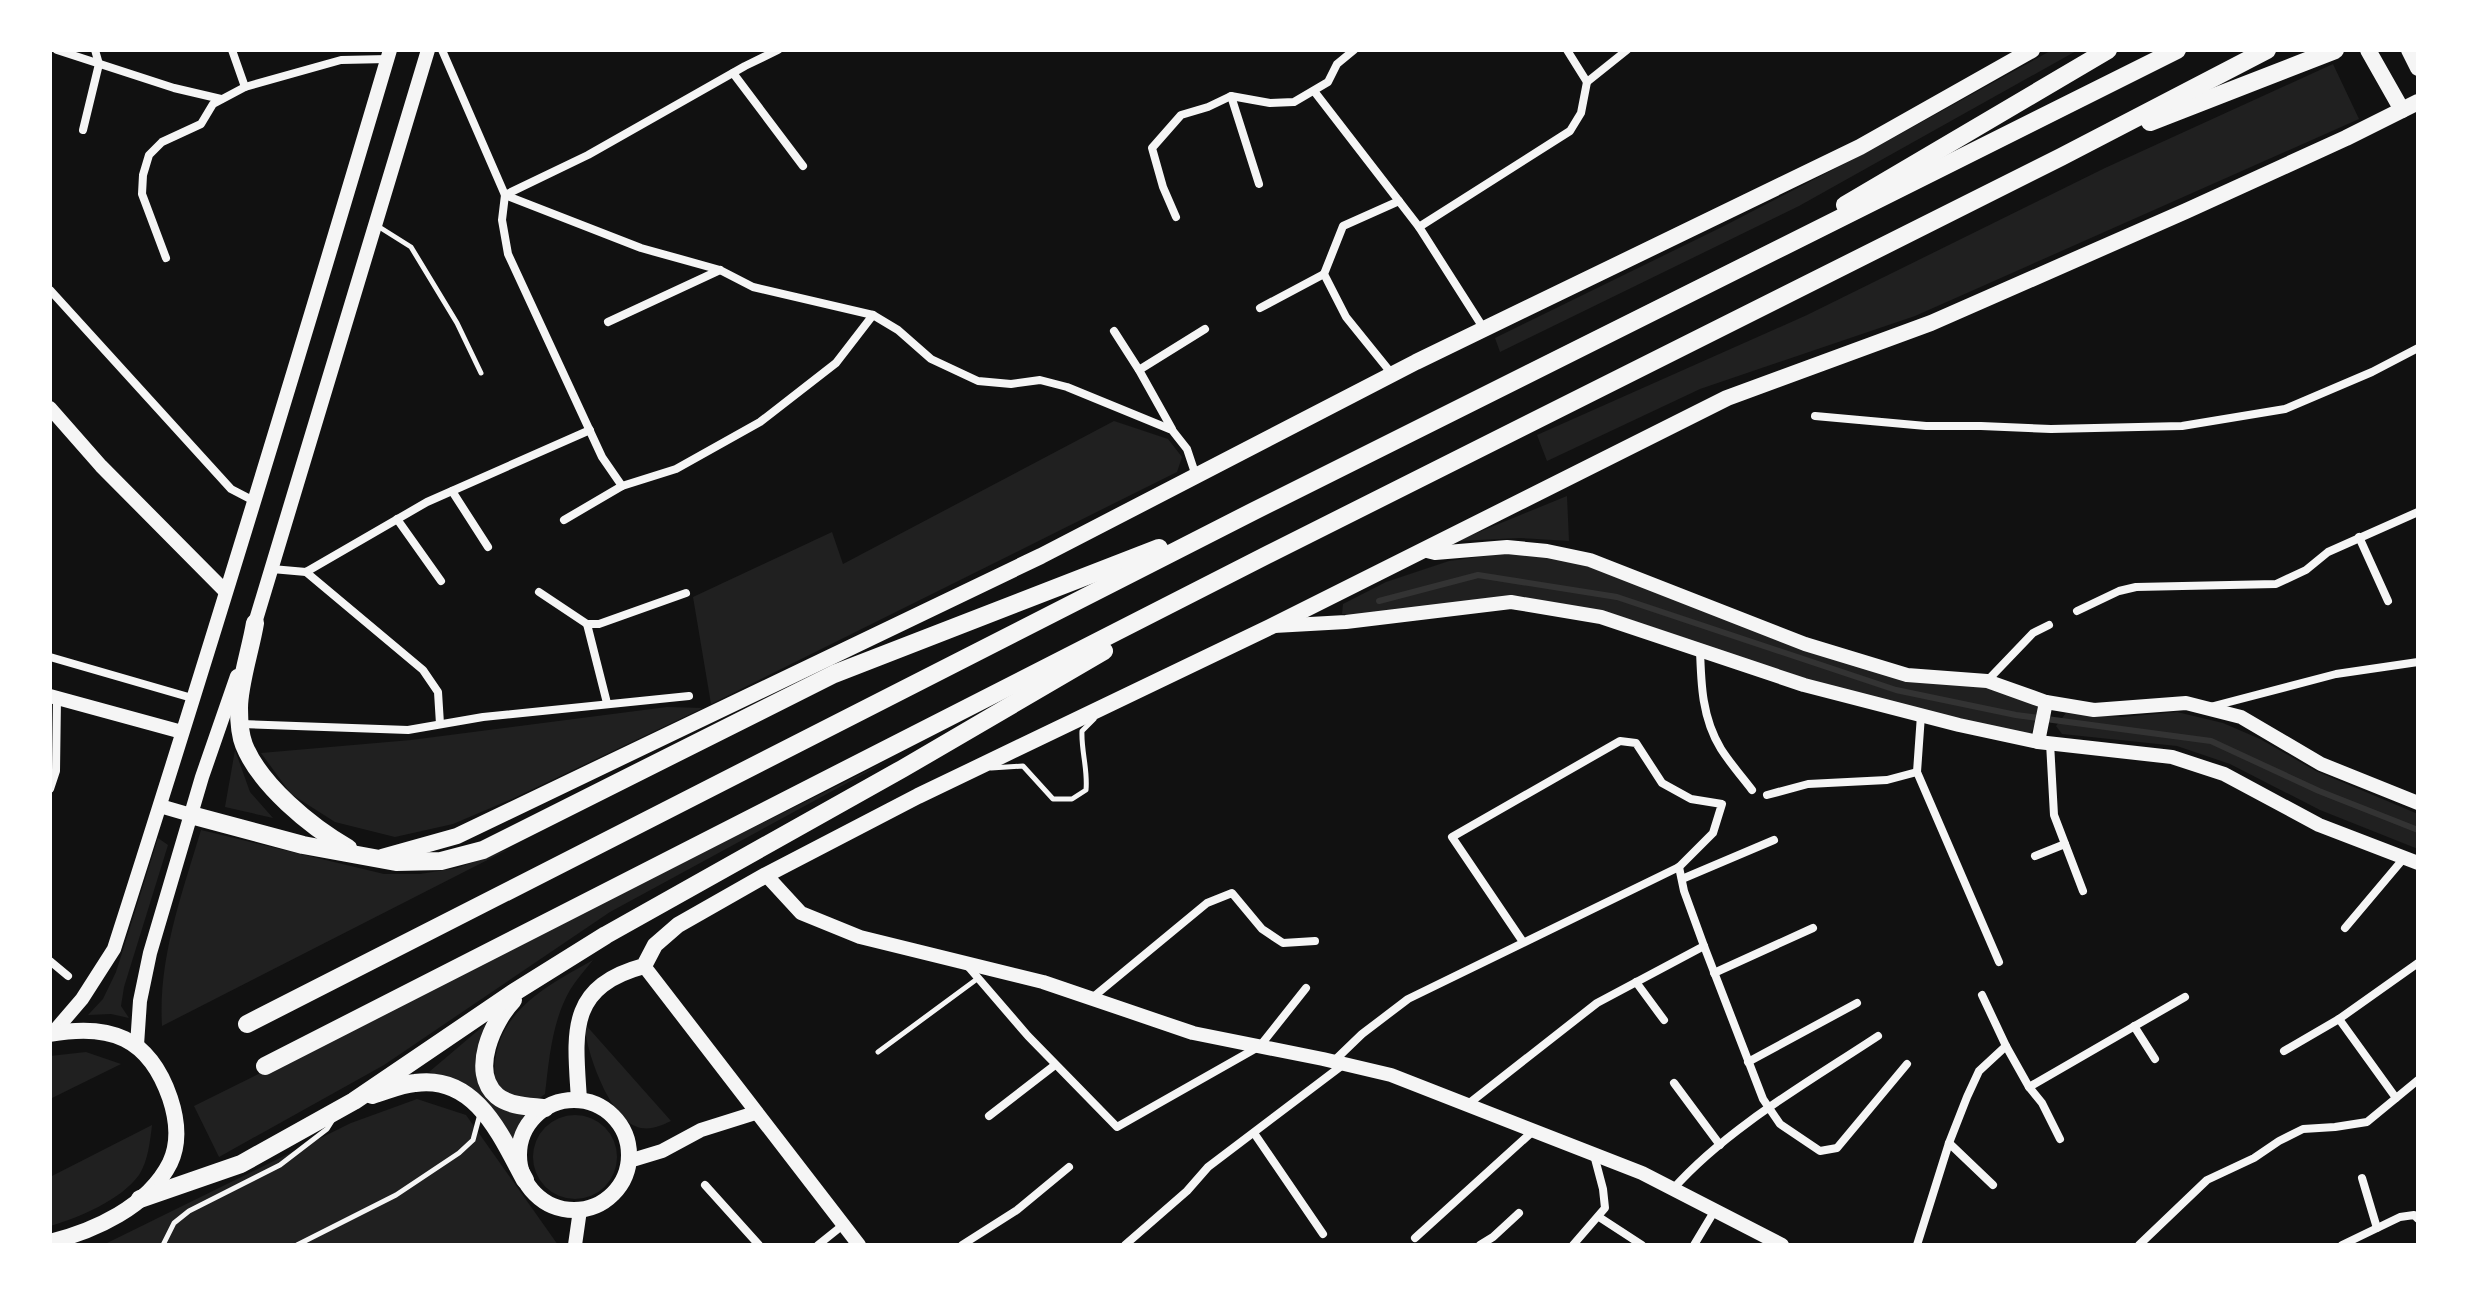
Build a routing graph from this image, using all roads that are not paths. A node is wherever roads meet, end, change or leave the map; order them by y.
1 (57, 50) edge
2 (95, 50) edge
3 (232, 50) edge
4 (428, 50) edge
5 (442, 50) edge
6 (778, 50) edge
7 (1354, 50) edge
8 (1567, 50) edge
9 (1627, 50) edge
10 (2032, 50) edge
11 (2108, 50) edge
12 (2177, 50) edge
13 (2267, 50) edge
14 (2335, 50) edge
15 (2368, 50) edge
16 (389, 54) edge
17 (99, 64) junction
18 (733, 73) junction
19 (1587, 82) junction
20 (245, 87) junction
21 (1314, 91) junction
22 (1231, 96) junction
23 (221, 99) junction
24 (2418, 102) edge
25 (2402, 110) junction
26 (83, 130) dead end
27 (2061, 157) junction
28 (803, 166) dead end
29 (1259, 184) dead end
30 (505, 195) junction
31 (1399, 201) junction
32 (1176, 217) dead end
33 (375, 225) junction
34 (1419, 227) junction
35 (166, 258) dead end
36 (720, 270) junction
37 (1324, 274) junction
38 (1719, 280) junction
39 (50, 290) edge
40 (1260, 308) dead end
41 (873, 315) junction
42 (608, 322) dead end
43 (1205, 329) dead end
44 (1484, 329) junction
45 (1114, 331) dead end
46 (2418, 348) edge
47 (1139, 370) junction
48 (481, 373) dead end
49 (1392, 374) junction
50 (50, 408) edge
51 (1815, 416) dead end
52 (590, 430) junction
53 (1172, 430) junction
54 (1196, 476) junction
55 (622, 486) junction
56 (452, 491) junction
57 (256, 502) junction
58 (1254, 511) junction
59 (2418, 512) edge
60 (397, 519) junction
61 (564, 520) dead end
62 (2359, 537) junction
63 (488, 547) dead end
64 (1423, 550) junction
65 (1269, 554) junction
66 (272, 569) junction
67 (306, 572) junction
68 (441, 581) dead end
69 (225, 591) junction
70 (539, 592) dead end
71 (686, 593) dead end
72 (2388, 601) dead end
73 (2077, 611) dead end
74 (255, 623) junction
75 (587, 624) junction
76 (2049, 625) dead end
77 (1270, 627) junction
78 (1700, 649) junction
79 (50, 657) edge
80 (2418, 662) edge
81 (1987, 681) junction
82 (689, 696) dead end
83 (54, 697) edge
84 (192, 698) junction
85 (2046, 702) junction
86 (607, 703) junction
87 (1109, 704) junction
88 (2206, 708) junction
89 (1921, 715) junction
90 (241, 724) junction
91 (440, 724) junction
92 (182, 732) junction
93 (2044, 743) junction
94 (1917, 772) junction
95 (963, 775) junction
96 (50, 789) edge
97 (1752, 790) dead end
98 (1767, 795) dead end
99 (2418, 803) edge
100 (160, 806) junction
101 (191, 815) junction
102 (1774, 840) dead end
103 (2065, 844) junction
104 (357, 854) junction
105 (2035, 856) dead end
106 (376, 858) junction
107 (2411, 861) edge
108 (1679, 867) junction
109 (766, 875) junction
110 (1682, 879) junction
111 (2083, 891) dead end
112 (1813, 928) dead end
113 (2345, 928) dead end
114 (1315, 941) dead end
115 (1523, 942) junction
116 (1704, 946) junction
117 (50, 961) edge
118 (1999, 962) dead end
119 (966, 963) junction
120 (2418, 963) edge
121 (644, 966) junction
122 (1714, 973) junction
123 (68, 976) dead end
124 (978, 978) junction
125 (531, 982) junction
126 (1636, 982) junction
127 (1306, 988) dead end
128 (1982, 995) dead end
129 (2185, 997) dead end
130 (1092, 999) junction
131 (1857, 1003) dead end
132 (2339, 1019) junction
133 (1664, 1020) dead end
134 (247, 1024) dead end
135 (2134, 1026) junction
136 (51, 1034) edge
137 (1878, 1036) dead end
138 (137, 1045) junction
139 (1260, 1046) junction
140 (2006, 1046) junction
141 (2284, 1051) dead end
142 (878, 1052) dead end
143 (2155, 1059) dead end
144 (1339, 1062) junction
145 (1748, 1062) junction
146 (1907, 1064) dead end
147 (1055, 1065) junction
148 (265, 1066) dead end
149 (2418, 1080) edge
150 (1674, 1083) dead end
151 (2029, 1087) junction
152 (2396, 1098) junction
153 (579, 1100) junction
154 (348, 1104) junction
155 (1466, 1105) junction
156 (545, 1108) junction
157 (481, 1109) junction
158 (1769, 1109) junction
159 (755, 1113) junction
160 (989, 1116) dead end
161 (1532, 1132) junction
162 (1254, 1133) junction
163 (2060, 1139) dead end
164 (1949, 1143) junction
165 (1720, 1145) junction
166 (1594, 1155) junction
167 (629, 1161) junction
168 (1069, 1167) dead end
169 (2362, 1178) dead end
170 (525, 1180) junction
171 (705, 1185) dead end
172 (1993, 1185) dead end
173 (1673, 1189) junction
174 (140, 1199) junction
175 (580, 1210) junction
176 (1715, 1210) junction
177 (1519, 1213) dead end
178 (1599, 1217) junction
179 (2418, 1219) edge
180 (843, 1225) junction
181 (2377, 1228) junction
182 (1323, 1234) dead end
183 (1493, 1237) junction
184 (1415, 1238) dead end
185 (75, 1240) edge
186 (50, 1242) edge
187 (163, 1245) edge
188 (297, 1245) edge
189 (575, 1245) edge
190 (759, 1245) edge
191 (818, 1245) edge
192 (859, 1245) edge
193 (962, 1245) edge
194 (1125, 1245) edge
195 (1480, 1245) edge
196 (1501, 1245) edge
197 (1573, 1245) edge
198 (1642, 1245) edge
199 (1694, 1245) edge
200 (1782, 1245) edge
201 (1917, 1245) edge
202 (2139, 1245) edge
203 (2342, 1245) edge

1 - 17 street
2 - 17 street
3 - 20 street
4 - 33 street
5 - 30 street
6 - 18 street
7 - 21 street
8 - 19 street
9 - 19 street
10 - 44 main road
11 - 38 highway
12 - 38 highway
13 - 27 highway
14 - 27 highway
15 - 25 main road
16 - 20 street
16 - 57 street
17 - 23 street
17 - 26 street
18 - 28 street
18 - 30 street
19 - 34 street
20 - 23 street
21 - 22 street
21 - 31 street
22 - 29 street
22 - 32 street
23 - 35 street
24 - 25 main road
25 - 64 main road
27 - 65 highway
30 - 36 street
30 - 52 street
31 - 34 street
31 - 37 street
33 - 48 lane
33 - 66 street
34 - 44 street
36 - 41 street
36 - 42 street
37 - 40 street
37 - 49 street
38 - 58 highway
39 - 57 street
41 - 53 street
41 - 55 street
43 - 47 street
44 - 49 main road
45 - 47 street
46 - 51 street
47 - 53 street
49 - 54 main road
50 - 69 street
52 - 55 street
52 - 56 street
53 - 54 street
54 - 106 main road
55 - 61 street
56 - 60 street
56 - 63 street
57 - 69 street
58 - 106 highway
58 - 134 highway
59 - 62 street
60 - 67 street
60 - 68 street
62 - 72 street
62 - 73 street
64 - 77 main road
64 - 81 street
65 - 125 highway
65 - 148 highway
66 - 67 street
66 - 74 street
67 - 91 street
69 - 84 street
70 - 75 street
71 - 75 street
74 - 90 highway
74 - 101 street
75 - 86 street
76 - 81 street
77 - 78 street
77 - 87 main road
78 - 89 street
78 - 97 street
79 - 84 street
80 - 88 street
81 - 85 street
82 - 86 street
83 - 92 street
83 - 96 street
84 - 92 street
85 - 88 street
85 - 93 street
86 - 91 street
87 - 95 main road
87 - 95 lane
88 - 99 street
89 - 93 street
89 - 94 street
90 - 91 street
90 - 104 highway
92 - 100 street
93 - 103 street
93 - 107 street
94 - 98 street
94 - 118 street
95 - 109 main road
100 - 101 street
100 - 136 street
101 - 104 highway
101 - 138 street
102 - 110 street
103 - 105 street
103 - 111 street
104 - 106 highway
107 - 113 street
108 - 110 street
108 - 115 street
108 - 115 street
109 - 119 street
109 - 121 main road
110 - 116 street
112 - 122 street
114 - 130 street
115 - 144 street
116 - 122 street
116 - 126 street
117 - 123 street
119 - 124 street
119 - 130 street
120 - 132 street
121 - 153 main road
121 - 159 street
122 - 145 street
124 - 142 lane
124 - 147 street
125 - 154 highway
125 - 156 highway
126 - 133 street
126 - 155 street
127 - 139 street
128 - 140 street
129 - 135 street
130 - 139 street
131 - 145 street
132 - 141 street
132 - 152 street
135 - 143 street
135 - 151 street
136 - 138 main road
137 - 158 street
138 - 174 main road
139 - 144 street
139 - 147 street
140 - 151 street
140 - 164 street
144 - 155 street
144 - 162 street
145 - 158 street
146 - 158 street
147 - 160 street
149 - 152 street
150 - 165 street
151 - 163 street
152 - 202 street
153 - 156 main road
153 - 167 main road
154 - 157 highway
154 - 174 highway
154 - 187 lane
155 - 161 street
156 - 170 main road
157 - 170 highway
157 - 188 lane
158 - 165 street
159 - 167 street
159 - 180 street
161 - 166 street
161 - 184 street
162 - 182 street
162 - 194 street
164 - 172 street
164 - 201 street
165 - 173 street
166 - 173 street
166 - 178 street
167 - 175 main road
168 - 193 street
169 - 181 street
170 - 175 main road
171 - 190 street
173 - 176 street
174 - 185 main road
175 - 189 street
176 - 199 street
176 - 200 street
177 - 183 street
178 - 197 street
178 - 198 street
179 - 181 street
180 - 191 street
180 - 192 street
181 - 203 street
183 - 195 street
183 - 196 street
185 - 186 main road

